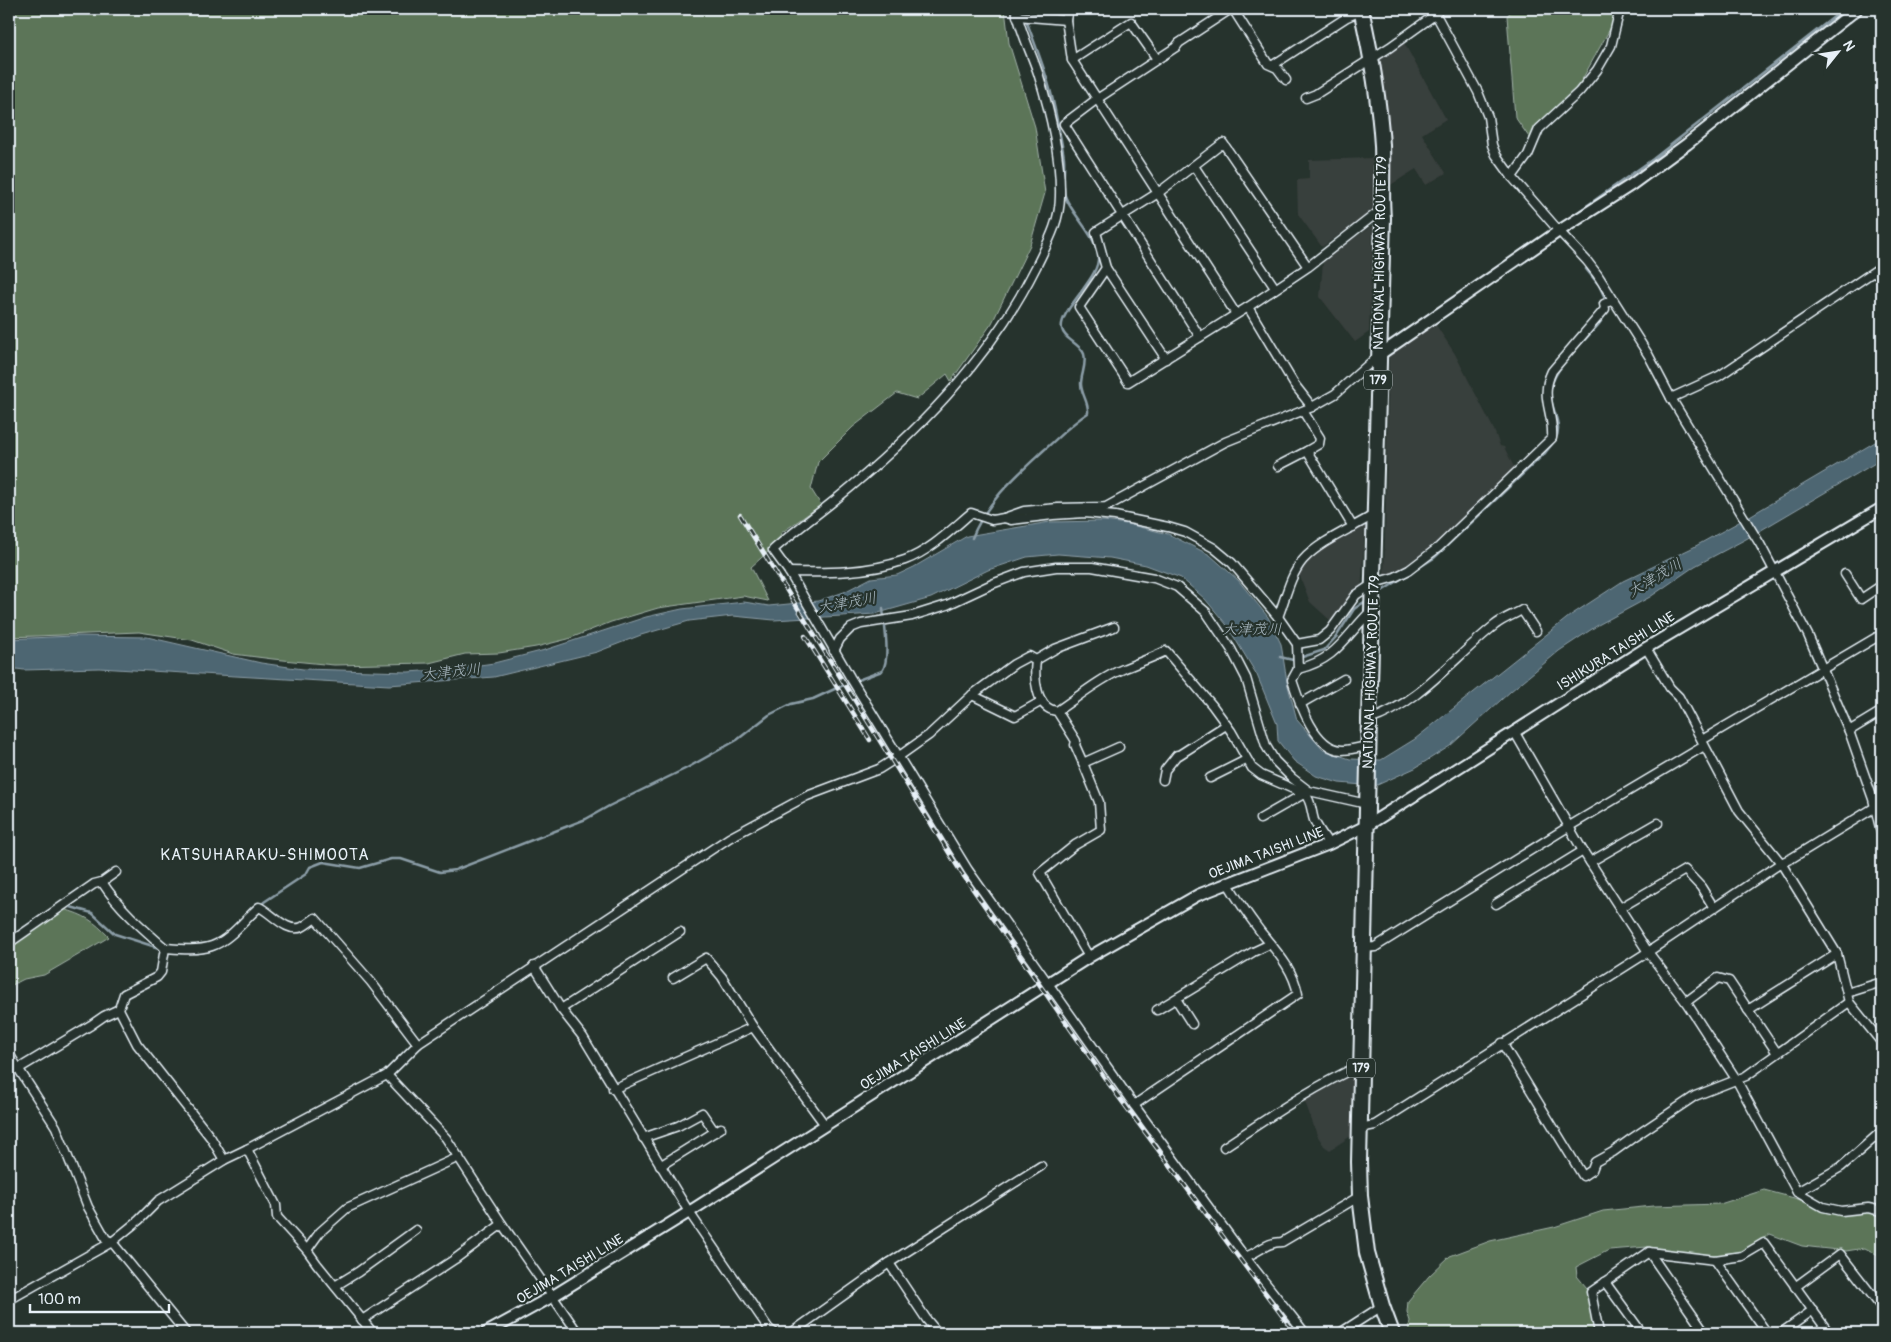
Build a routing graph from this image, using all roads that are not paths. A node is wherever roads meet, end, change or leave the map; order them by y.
1 (1232, 9) edge
2 (1620, 9) edge
3 (1857, 9) edge
4 (1361, 10) edge
5 (1435, 11) edge
6 (1017, 12) edge
7 (1069, 12) edge
8 (1157, 59) junction
9 (1371, 59) junction
10 (1072, 60) junction
11 (1273, 65) junction
12 (1286, 80) dead end
13 (1306, 98) dead end
14 (1097, 99) junction
15 (1064, 124) junction
16 (1051, 125) junction
17 (1194, 166) junction
18 (1512, 177) junction
19 (1158, 193) junction
20 (1382, 209) junction
21 (1123, 216) junction
22 (1559, 231) junction
23 (1882, 266) edge
24 (1308, 267) junction
25 (1106, 268) junction
26 (1275, 288) junction
27 (1613, 300) junction
28 (1248, 307) junction
29 (1236, 314) junction
30 (1200, 337) junction
31 (1379, 355) junction
32 (1166, 359) junction
33 (1671, 398) junction
34 (1312, 407) junction
35 (1303, 410) junction
36 (1307, 452) junction
37 (1278, 466) dead end
38 (1882, 508) edge
39 (1375, 514) junction
40 (1004, 518) junction
41 (1353, 527) junction
42 (789, 572) junction
43 (1774, 572) junction
44 (1845, 574) dead end
45 (1374, 583) junction
46 (1880, 586) edge
47 (1882, 595) edge
48 (1373, 609) junction
49 (1278, 617) junction
50 (1114, 627) dead end
51 (1536, 631) dead end
52 (1882, 634) edge
53 (1297, 644) junction
54 (1646, 648) junction
55 (834, 651) junction
56 (1036, 660) junction
57 (1298, 669) junction
58 (1823, 670) junction
59 (1344, 679) dead end
60 (972, 695) junction
61 (1042, 700) junction
62 (1300, 704) junction
63 (1057, 711) junction
64 (1882, 711) edge
65 (1369, 720) junction
66 (1226, 725) junction
67 (1514, 731) junction
68 (1849, 731) junction
69 (1703, 743) junction
70 (1119, 747) dead end
71 (1369, 749) junction
72 (898, 757) junction
73 (1246, 760) junction
74 (1083, 763) junction
75 (1210, 778) dead end
76 (1163, 780) dead end
77 (1307, 793) junction
78 (1367, 801) junction
79 (1882, 803) edge
80 (1875, 808) junction
81 (1260, 818) dead end
82 (1658, 823) dead end
83 (1368, 825) junction
84 (1568, 827) junction
85 (1882, 836) edge
86 (1329, 844) junction
87 (1582, 851) junction
88 (1590, 862) junction
89 (1781, 862) junction
90 (116, 872) dead end
91 (102, 882) junction
92 (1227, 882) junction
93 (1496, 904) dead end
94 (1620, 908) junction
95 (1714, 908) junction
96 (680, 932) dead end
97 (9, 943) edge
98 (1270, 944) junction
99 (1364, 948) junction
100 (164, 952) junction
101 (1648, 952) junction
102 (1837, 954) junction
103 (1089, 957) junction
104 (534, 966) junction
105 (673, 978) dead end
106 (1882, 982) edge
107 (1047, 984) junction
108 (1847, 993) junction
109 (1176, 998) junction
110 (1686, 1002) junction
111 (1850, 1002) junction
112 (119, 1008) junction
113 (561, 1010) junction
114 (1157, 1010) dead end
115 (1748, 1010) junction
116 (1192, 1024) dead end
117 (753, 1026) junction
118 (1502, 1043) junction
119 (418, 1044) junction
120 (1882, 1044) edge
121 (1777, 1053) junction
122 (9, 1054) edge
123 (1361, 1065) junction
124 (18, 1068) junction
125 (388, 1075) junction
126 (1736, 1079) junction
127 (613, 1089) junction
128 (1134, 1104) junction
129 (825, 1125) junction
130 (1360, 1128) junction
131 (1882, 1131) edge
132 (643, 1138) junction
133 (1224, 1148) dead end
134 (247, 1149) junction
135 (459, 1157) junction
136 (224, 1160) junction
137 (660, 1166) junction
138 (1041, 1166) dead end
139 (1797, 1192) junction
140 (1360, 1196) junction
141 (1882, 1211) edge
142 (688, 1212) junction
143 (502, 1224) junction
144 (416, 1230) dead end
145 (112, 1242) junction
146 (308, 1250) junction
147 (1649, 1252) junction
148 (1245, 1257) junction
149 (1715, 1260) junction
150 (889, 1263) junction
151 (1605, 1282) junction
152 (335, 1286) junction
153 (1795, 1287) junction
154 (553, 1296) junction
155 (9, 1300) edge
156 (1382, 1306) junction
157 (1882, 1308) edge
158 (1812, 1310) junction
159 (362, 1320) junction
160 (186, 1333) edge
161 (373, 1333) edge
162 (486, 1333) edge
163 (578, 1333) edge
164 (775, 1333) edge
165 (791, 1333) edge
166 (938, 1333) edge
167 (1305, 1333) edge
168 (1340, 1333) edge
169 (1392, 1333) edge
170 (1599, 1333) edge
171 (1642, 1333) edge
172 (1705, 1333) edge
173 (1767, 1333) edge
174 (1781, 1333) edge
175 (1829, 1333) edge

1 - 8 street
1 - 11 street
2 - 18 street
3 - 22 main road
4 - 9 highway, NATIONAL HIGHWAY ROUTE 179 / 179
4 - 11 street
5 - 9 street
5 - 18 street
6 - 7 street
6 - 16 street
7 - 10 street
8 - 10 street
8 - 14 street
9 - 13 street
9 - 20 highway, NATIONAL HIGHWAY ROUTE 179 / 179
10 - 14 street
11 - 12 street
14 - 15 street
14 - 19 street
15 - 16 street
15 - 21 street
16 - 42 street
17 - 19 street
17 - 24 street
17 - 26 street
18 - 22 street
19 - 21 street
19 - 29 street
20 - 24 street
20 - 31 highway, NATIONAL HIGHWAY ROUTE 179 / 179
21 - 25 street
21 - 30 street
22 - 27 street
22 - 31 main road
23 - 33 street
24 - 26 street
25 - 32 street
25 - 32 street
26 - 28 street
27 - 33 street
27 - 45 street
28 - 29 street
28 - 34 street
29 - 30 street
30 - 32 street
31 - 34 street
31 - 39 highway, NATIONAL HIGHWAY ROUTE 179 / 179
33 - 43 street
34 - 35 street
35 - 36 street
35 - 40 street
36 - 37 street
36 - 41 street
38 - 43 main road, ISHIKURA TAISHI LINE
39 - 41 street
39 - 45 highway, NATIONAL HIGHWAY ROUTE 179 / 179
40 - 42 street
40 - 49 street
41 - 49 street
42 - 55 street
43 - 54 main road, ISHIKURA TAISHI LINE
43 - 58 street
44 - 46 street
45 - 48 highway, NATIONAL HIGHWAY ROUTE 179 / 179
45 - 53 street
46 - 47 street
48 - 57 street
48 - 65 highway, NATIONAL HIGHWAY ROUTE 179 / 179
49 - 53 street
50 - 56 street
51 - 65 street
52 - 58 street
53 - 57 street
54 - 67 main road, ISHIKURA TAISHI LINE
54 - 69 street
55 - 72 street
55 - 77 street
56 - 60 street
56 - 61 street
57 - 62 street
58 - 68 street
58 - 69 street
59 - 62 street
60 - 61 street
60 - 72 street
61 - 63 street
62 - 71 street
63 - 66 street
63 - 74 street
64 - 68 street
65 - 71 highway, NATIONAL HIGHWAY ROUTE 179 / 179
66 - 73 street
66 - 76 street
67 - 83 main road, ISHIKURA TAISHI LINE
67 - 84 street
68 - 80 street
69 - 84 street
69 - 89 street
70 - 74 street
71 - 78 highway, NATIONAL HIGHWAY ROUTE 179 / 179
72 - 104 street
72 - 107 street
73 - 75 street
73 - 77 street
74 - 103 street
77 - 78 street
77 - 81 street
77 - 86 street
78 - 83 highway, NATIONAL HIGHWAY ROUTE 179 / 179
79 - 80 street
80 - 85 street
80 - 89 street
82 - 88 street
83 - 86 main road, OEJIMA TAISHI LINE
83 - 99 highway, NATIONAL HIGHWAY ROUTE 179 / 179
84 - 87 street
84 - 99 street
86 - 92 main road, OEJIMA TAISHI LINE
87 - 88 street
87 - 93 street
88 - 94 street
89 - 95 street
89 - 102 street
90 - 91 street
91 - 97 street
91 - 100 street
92 - 98 street
92 - 103 main road, OEJIMA TAISHI LINE
94 - 95 street
94 - 101 street
95 - 101 street
96 - 113 street
98 - 109 street
98 - 128 street
99 - 123 highway, NATIONAL HIGHWAY ROUTE 179 / 179
100 - 112 street
100 - 119 street
101 - 110 street
101 - 118 street
102 - 108 street
102 - 115 street
103 - 107 main road, OEJIMA TAISHI LINE
104 - 113 street
104 - 119 street
105 - 117 street
106 - 108 street
107 - 128 street
107 - 129 main road, OEJIMA TAISHI LINE
108 - 111 street
109 - 114 street
109 - 116 street
110 - 115 street
110 - 126 street
111 - 120 street
111 - 121 street
112 - 124 street
112 - 136 street
113 - 127 street
115 - 121 street
117 - 127 street
117 - 129 street
118 - 126 street
118 - 130 street
119 - 125 street
121 - 126 street
122 - 124 street
123 - 130 highway, NATIONAL HIGHWAY ROUTE 179 / 179
123 - 133 street
124 - 145 street
125 - 134 street
125 - 135 street
126 - 139 street
127 - 132 street
128 - 148 street
129 - 142 main road, OEJIMA TAISHI LINE
130 - 140 highway, NATIONAL HIGHWAY ROUTE 179 / 179
131 - 139 street
132 - 137 street
132 - 137 street
134 - 136 street
134 - 146 street
135 - 143 street
135 - 146 street
136 - 145 street
137 - 142 street
138 - 150 street
139 - 141 street
140 - 148 street
140 - 156 highway, NATIONAL HIGHWAY ROUTE 179 / 179
142 - 154 main road, OEJIMA TAISHI LINE
142 - 164 street
143 - 154 street
143 - 159 street
144 - 152 street
145 - 155 street
145 - 160 street
146 - 152 street
147 - 149 street
147 - 151 street
147 - 172 street
148 - 167 street
149 - 153 street
149 - 173 street
150 - 165 street
150 - 166 street
151 - 170 street
151 - 171 street
152 - 159 street
153 - 157 street
153 - 158 street
154 - 162 main road, OEJIMA TAISHI LINE
154 - 163 street
156 - 168 street
156 - 169 highway, NATIONAL HIGHWAY ROUTE 179 / 179
158 - 174 street
158 - 175 street
159 - 161 street

